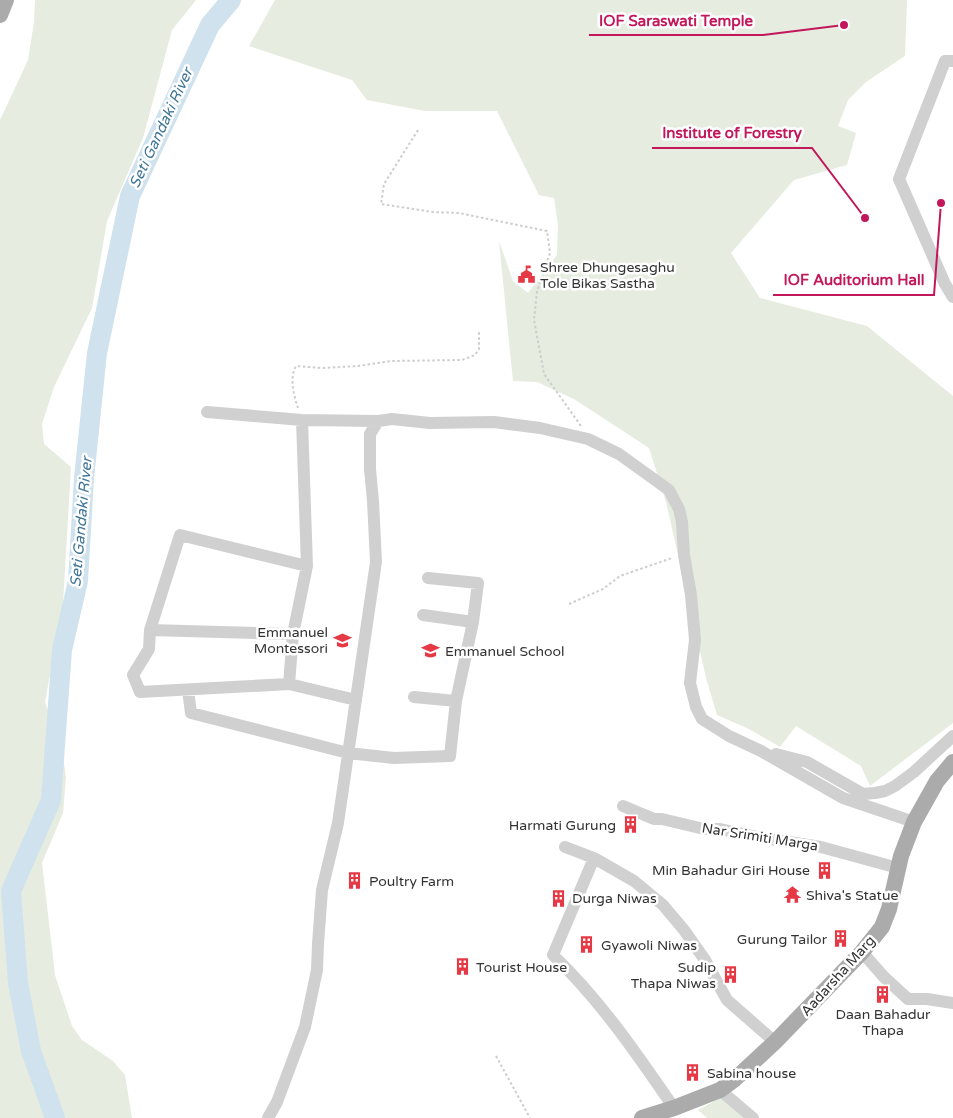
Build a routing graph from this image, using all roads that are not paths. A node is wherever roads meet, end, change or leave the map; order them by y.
1 (6, 0) edge
2 (0, 15) edge
3 (953, 61) edge
4 (953, 297) edge
5 (207, 412) dead end
6 (302, 420) junction
7 (378, 421) junction
8 (306, 566) junction
9 (428, 578) dead end
10 (423, 615) dead end
11 (473, 622) junction
12 (150, 630) junction
13 (293, 634) junction
14 (290, 684) junction
15 (188, 690) junction
16 (414, 697) dead end
17 (356, 700) junction
18 (456, 701) junction
19 (953, 736) edge
20 (761, 751) junction
21 (348, 753) junction
22 (953, 762) edge
23 (623, 806) dead end
24 (914, 822) junction
25 (565, 847) dead end
26 (594, 858) junction
27 (898, 868) junction
28 (862, 952) junction
29 (953, 1003) edge
30 (775, 1042) junction
31 (720, 1090) junction
32 (674, 1108) junction
33 (268, 1118) edge
34 (642, 1118) edge
35 (753, 1118) edge

1 - 2 main road
3 - 4 street
5 - 6 street
6 - 7 street
6 - 8 street
7 - 17 street
7 - 20 street
8 - 12 street
8 - 13 street
9 - 11 street
10 - 11 street
11 - 18 street
12 - 13 street
12 - 15 street
13 - 14 street
14 - 15 street
14 - 17 street
15 - 21 street
16 - 18 street
17 - 21 street
18 - 21 street
19 - 20 street
20 - 24 street
21 - 33 street
22 - 24 main road, Aadarsha Marg
23 - 27 street, Nar Srimiti Marga
24 - 27 main road, Aadarsha Marg
25 - 26 street
26 - 30 street
26 - 32 street
27 - 28 main road, Aadarsha Marg
28 - 29 street
28 - 30 main road, Aadarsha Marg
30 - 31 main road, Aadarsha Marg
31 - 32 main road, Aadarsha Marg
31 - 35 street
32 - 34 main road, Aadarsha Marg

